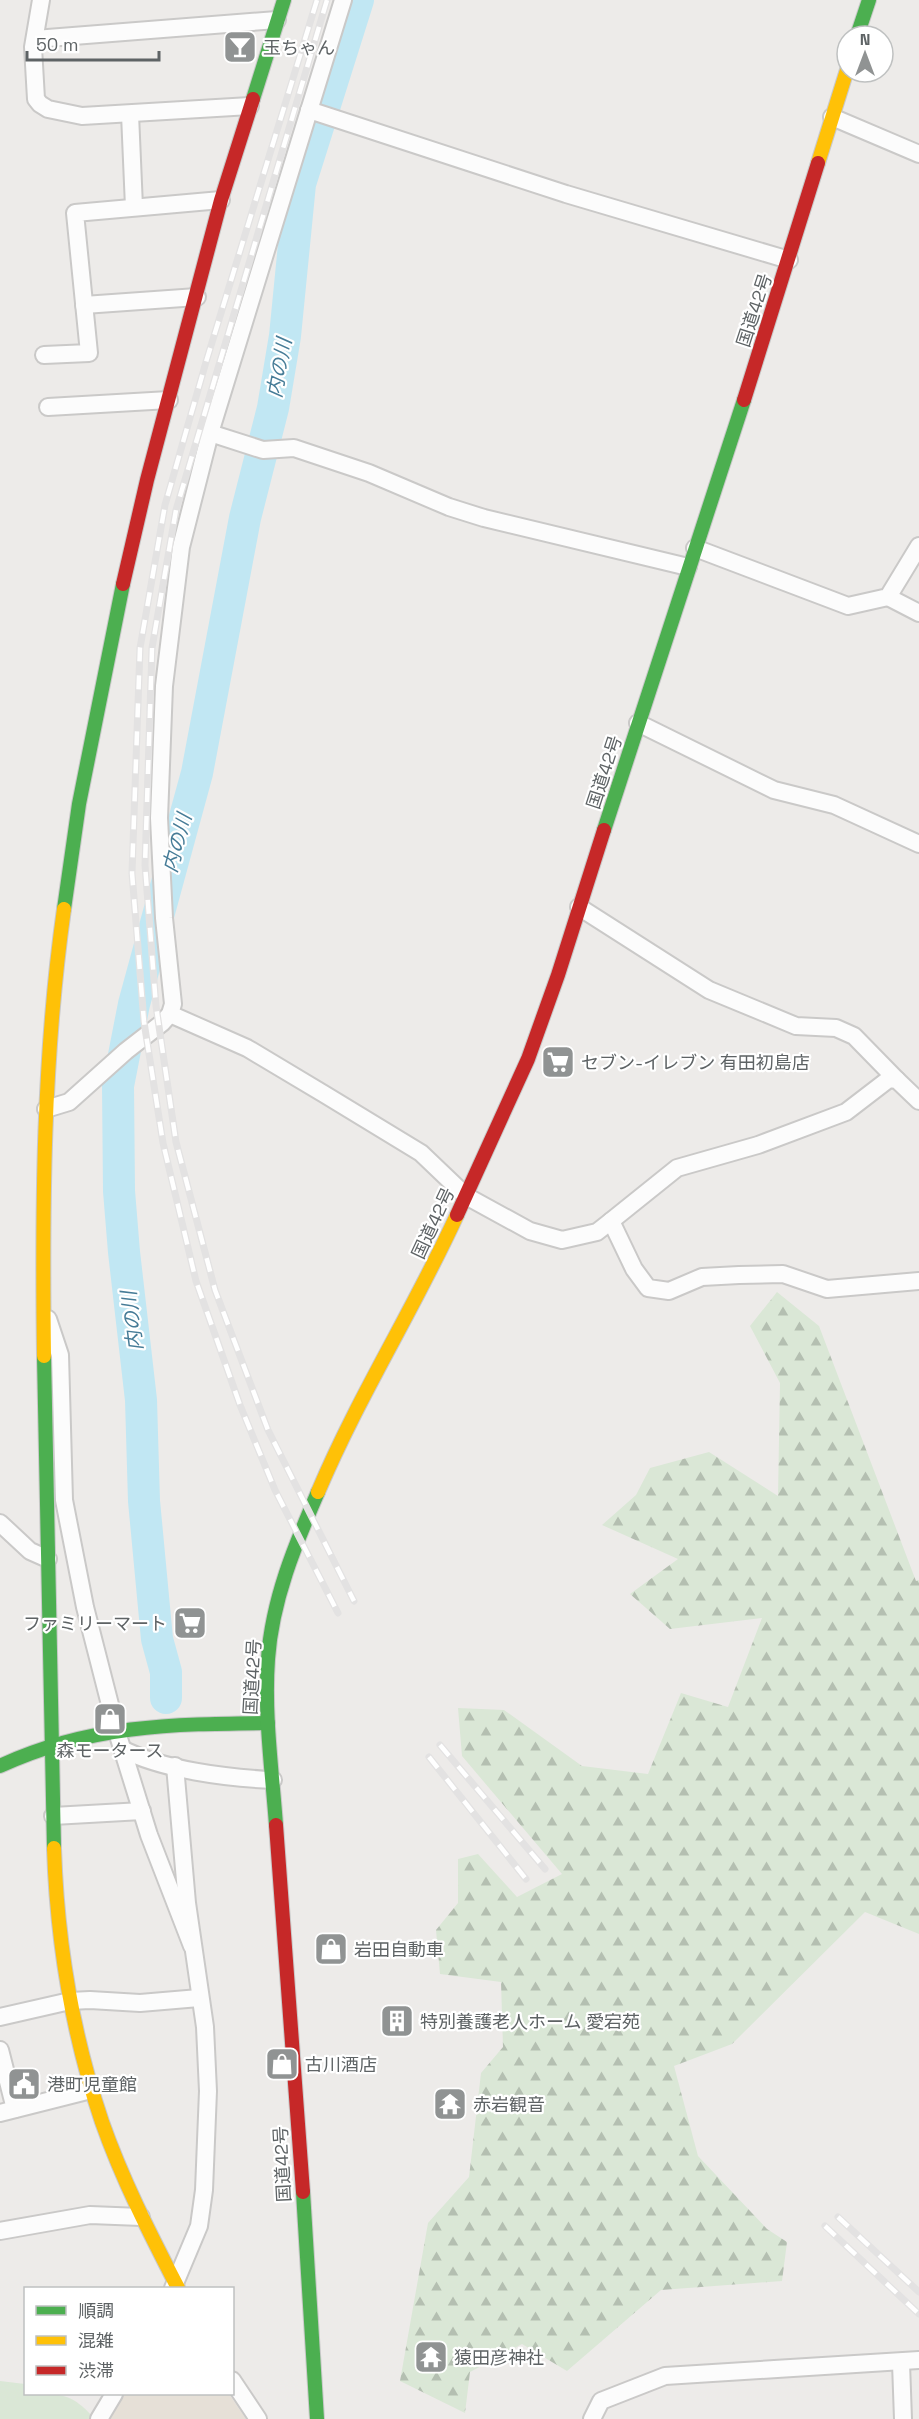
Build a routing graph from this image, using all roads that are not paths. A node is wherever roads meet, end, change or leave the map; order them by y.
1 (40, 0) edge
2 (284, 0) edge
3 (343, 0) edge
4 (869, 0) edge
5 (277, 20) junction
6 (861, 24) edge
7 (34, 39) junction
8 (843, 84) edge
9 (250, 106) junction
10 (309, 111) junction
11 (130, 114) junction
12 (832, 117) junction
13 (919, 154) edge
14 (221, 200) junction
15 (134, 207) junction
16 (789, 260) junction
17 (197, 297) junction
18 (84, 305) junction
19 (44, 355) dead end
20 (170, 400) junction
21 (48, 407) dead end
22 (210, 433) junction
23 (919, 546) edge
24 (695, 548) junction
25 (688, 567) junction
26 (888, 597) junction
27 (919, 613) edge
28 (638, 723) junction
29 (919, 844) edge
30 (579, 907) junction
31 (170, 1014) junction
32 (897, 1080) junction
33 (919, 1101) edge
34 (46, 1109) junction
35 (466, 1196) junction
36 (611, 1221) junction
37 (919, 1281) edge
38 (43, 1304) junction
39 (0, 1523) edge
40 (48, 1559) junction
41 (268, 1723) junction
42 (117, 1732) junction
43 (52, 1744) junction
44 (122, 1749) junction
45 (0, 1766) edge
46 (175, 1766) junction
47 (273, 1780) junction
48 (142, 1811) junction
49 (53, 1816) junction
50 (192, 1946) junction
51 (199, 1998) junction
52 (70, 2001) junction
53 (0, 2017) edge
54 (0, 2050) edge
55 (91, 2090) junction
56 (8, 2111) edge
57 (141, 2217) junction
58 (0, 2231) edge
59 (175, 2287) edge
60 (919, 2360) edge
61 (901, 2363) junction
62 (234, 2383) edge
63 (113, 2395) edge
64 (248, 2402) junction
65 (99, 2419) edge
66 (258, 2419) edge
67 (266, 2419) edge
68 (317, 2419) edge
69 (592, 2419) edge
70 (903, 2419) edge

1 - 7 street
2 - 5 main road
3 - 10 street
4 - 6 main road
5 - 7 street
5 - 9 main road
7 - 11 street
8 - 12 main road, 国道42号
9 - 11 street
9 - 14 main road
10 - 16 street
10 - 22 street
11 - 15 street
12 - 13 street
12 - 16 main road, 国道42号
14 - 15 street
14 - 17 main road
15 - 18 street
16 - 24 main road, 国道42号
17 - 18 street
17 - 20 main road
18 - 19 street
20 - 21 street
20 - 34 main road
22 - 25 street
22 - 31 street
23 - 26 street
24 - 25 main road, 国道42号
24 - 26 street
25 - 28 main road, 国道42号
26 - 27 street
28 - 29 street
28 - 30 main road, 国道42号
30 - 32 street
30 - 35 main road, 国道42号
31 - 34 street
31 - 35 street
32 - 33 street
32 - 36 street
34 - 38 main road
35 - 36 street
35 - 41 main road, 国道42号
36 - 37 street
38 - 40 main road
38 - 42 street
39 - 40 street
40 - 43 main road
41 - 42 main road
41 - 47 main road, 国道42号
42 - 43 main road
42 - 44 street
43 - 45 main road
43 - 49 main road
44 - 46 street
44 - 48 street
46 - 47 street
46 - 50 street
47 - 68 main road, 国道42号
48 - 49 street
48 - 50 street
49 - 52 main road
50 - 51 street
51 - 52 street
51 - 59 street
52 - 53 street
52 - 55 main road
54 - 56 street
55 - 56 street
55 - 57 main road
57 - 58 street
57 - 59 main road
60 - 61 street
61 - 69 street
61 - 70 street
62 - 64 street
63 - 65 street
64 - 66 street
64 - 67 street

